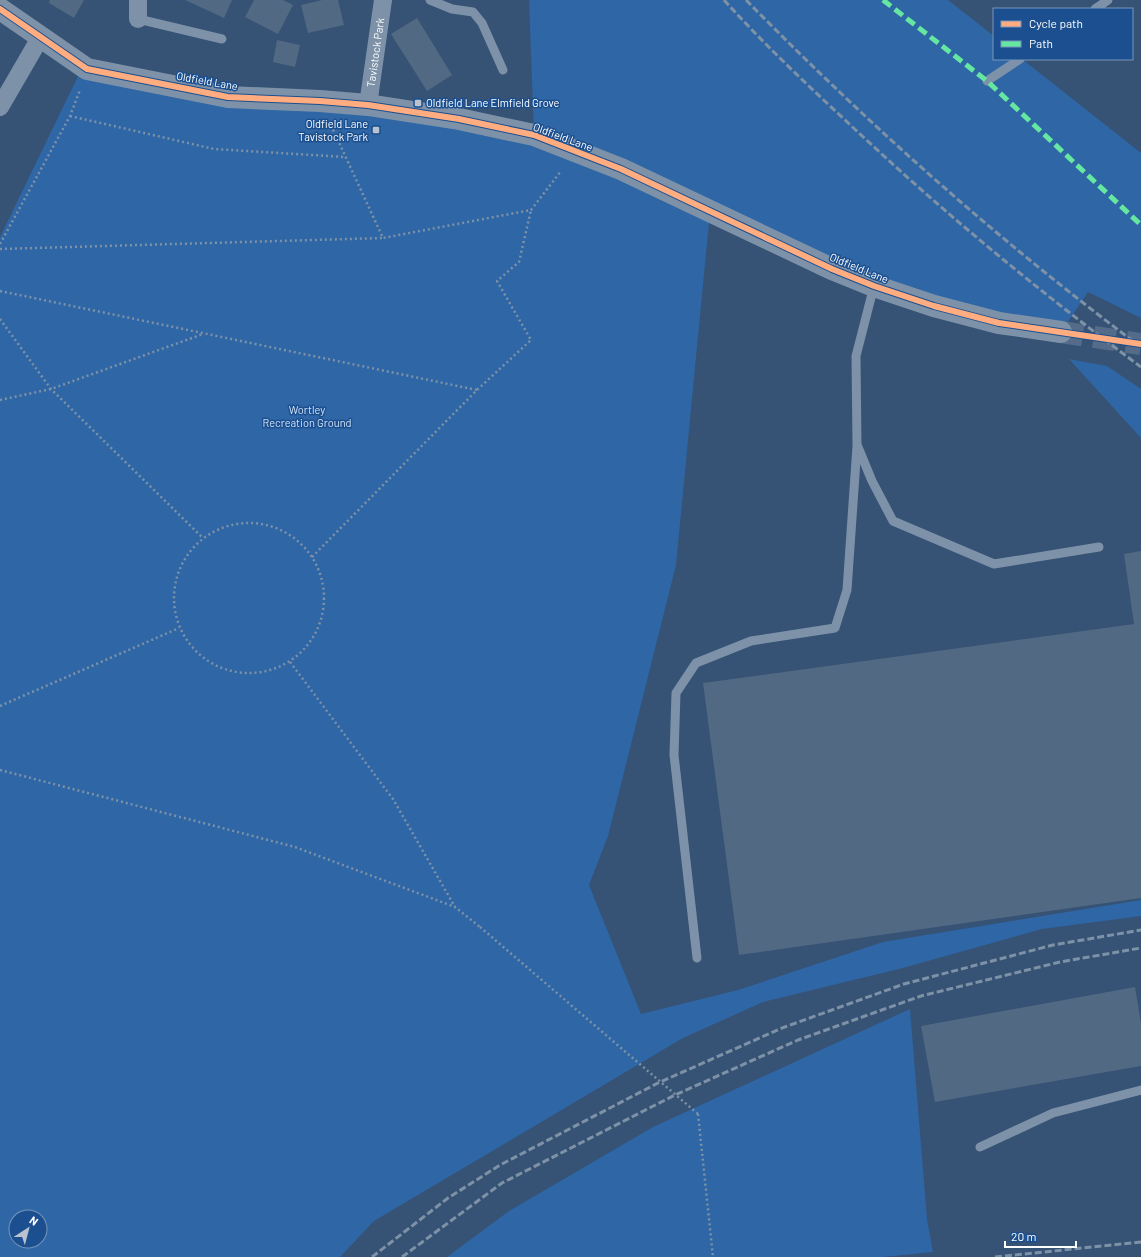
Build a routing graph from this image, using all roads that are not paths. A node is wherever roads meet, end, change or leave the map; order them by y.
1 (138, 0) edge
2 (383, 0) edge
3 (430, 0) edge
4 (1108, 0) edge
5 (1096, 8) edge
6 (0, 9) edge
7 (138, 19) joint
8 (40, 38) junction
9 (222, 39) dead end
10 (1018, 60) edge
11 (503, 70) dead end
12 (987, 81) dead end
13 (368, 105) junction
14 (0, 107) edge
15 (874, 286) junction
16 (1061, 332) tunnel mouth
17 (857, 446) junction
18 (1099, 547) dead end
19 (697, 958) dead end
20 (1141, 1090) edge
21 (980, 1147) dead end

1 - 7 street
2 - 13 street, Tavistock Park
3 - 11 lane
4 - 5 lane
6 - 8 street, Oldfield Lane
7 - 9 lane
8 - 13 street, Oldfield Lane
8 - 14 street
10 - 12 lane
13 - 15 street, Oldfield Lane
15 - 16 street, Oldfield Lane
15 - 17 lane
17 - 18 lane
17 - 19 lane
20 - 21 lane

